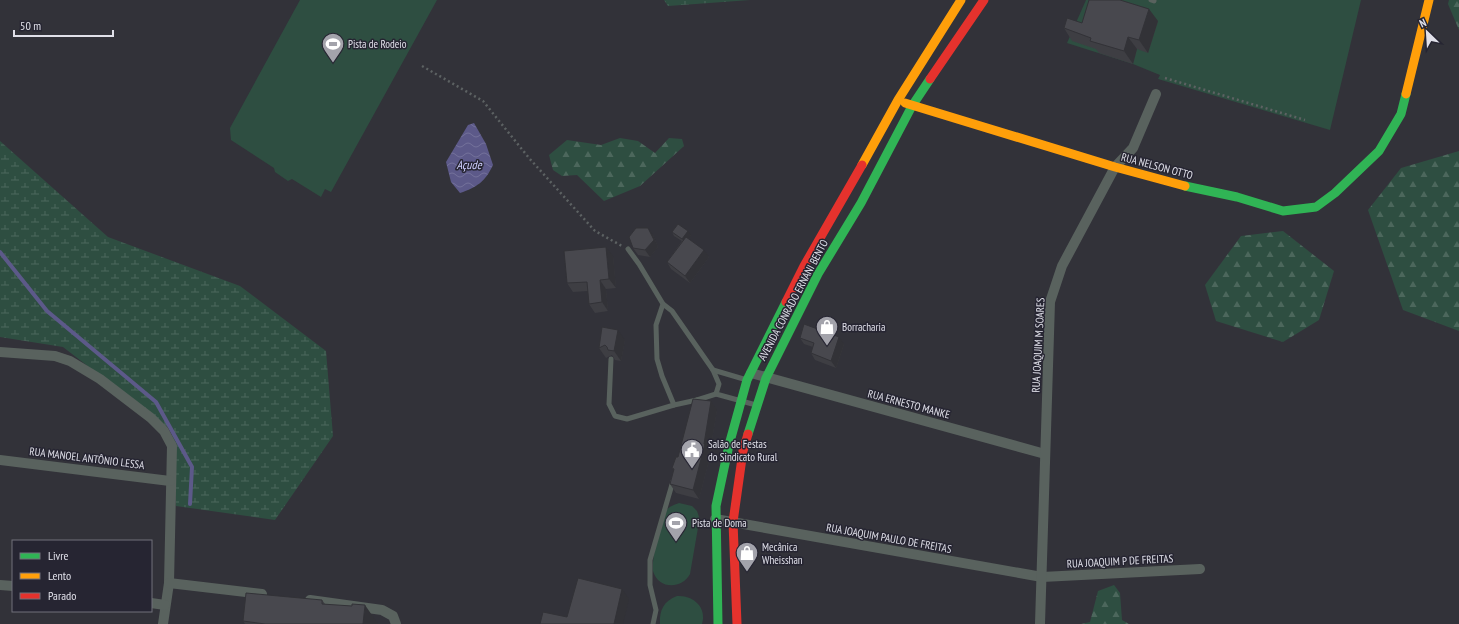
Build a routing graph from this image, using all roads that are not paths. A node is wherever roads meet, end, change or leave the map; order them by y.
1 (961, 0) edge
2 (984, 0) edge
3 (1429, 0) edge
4 (1156, 94) dead end
5 (898, 100) junction
6 (912, 106) junction
7 (1115, 167) junction
8 (628, 249) road end
9 (804, 266) junction
10 (818, 274) junction
11 (663, 304) junction
12 (0, 352) edge
13 (612, 359) edge
14 (713, 370) junction
15 (749, 377) junction
16 (766, 378) junction
17 (716, 394) junction
18 (697, 400) junction
19 (742, 401) junction
20 (674, 405) junction
21 (758, 405) junction
22 (695, 408) edge
23 (1045, 454) junction
24 (0, 460) edge
25 (674, 476) edge
26 (170, 481) junction
27 (715, 519) junction
28 (733, 522) junction
29 (1200, 569) dead end
30 (1042, 577) junction
31 (169, 583) junction
32 (0, 584) edge
33 (12, 586) edge
34 (275, 596) edge
35 (298, 599) edge
36 (152, 603) edge
37 (165, 605) junction
38 (395, 620) edge
39 (163, 624) edge
40 (653, 624) edge
41 (718, 624) edge
42 (737, 624) edge
43 (1040, 624) edge

1 - 5 street, AVENIDA CONRADO ERNANI BENTO
2 - 6 street, AVENIDA CONRADO ERNANI BENTO
3 - 7 street, RUA NELSON OTTO
4 - 7 street, RUA JOAQUIM M SOARES
5 - 6 street, RUA NELSON OTTO
5 - 9 street, AVENIDA CONRADO ERNANI BENTO
6 - 7 street, RUA NELSON OTTO
6 - 10 street, AVENIDA CONRADO ERNANI BENTO
7 - 23 street, RUA JOAQUIM M SOARES
8 - 11 lane
9 - 10 street
9 - 15 street, AVENIDA CONRADO ERNANI BENTO
10 - 16 street, AVENIDA CONRADO ERNANI BENTO
11 - 14 lane
11 - 20 lane
12 - 26 street
13 - 20 lane
14 - 15 lane
14 - 17 lane
15 - 16 street, RUA ERNESTO MANKE
15 - 19 street, AVENIDA CONRADO ERNANI BENTO
16 - 21 street, AVENIDA CONRADO ERNANI BENTO
16 - 23 street, RUA ERNESTO MANKE
17 - 18 lane
17 - 19 lane
18 - 20 lane
18 - 22 lane
19 - 21 lane
19 - 27 street, AVENIDA CONRADO ERNANI BENTO
21 - 28 street, AVENIDA CONRADO ERNANI BENTO
23 - 30 street, RUA JOAQUIM M SOARES
24 - 26 street, RUA MANOEL ANTÔNIO LESSA
25 - 40 lane
26 - 31 street
27 - 28 street, RUA JOAQUIM PAULO DE FREITAS
27 - 41 street, AVENIDA CONRADO ERNANI BENTO
28 - 30 street, RUA JOAQUIM PAULO DE FREITAS
28 - 42 street, AVENIDA CONRADO ERNANI BENTO
29 - 30 street, RUA JOAQUIM P DE FREITAS
30 - 43 street, RUA JOAQUIM M SOARES
31 - 34 street
31 - 37 street
32 - 33 street
35 - 38 street
36 - 37 street
37 - 39 street

